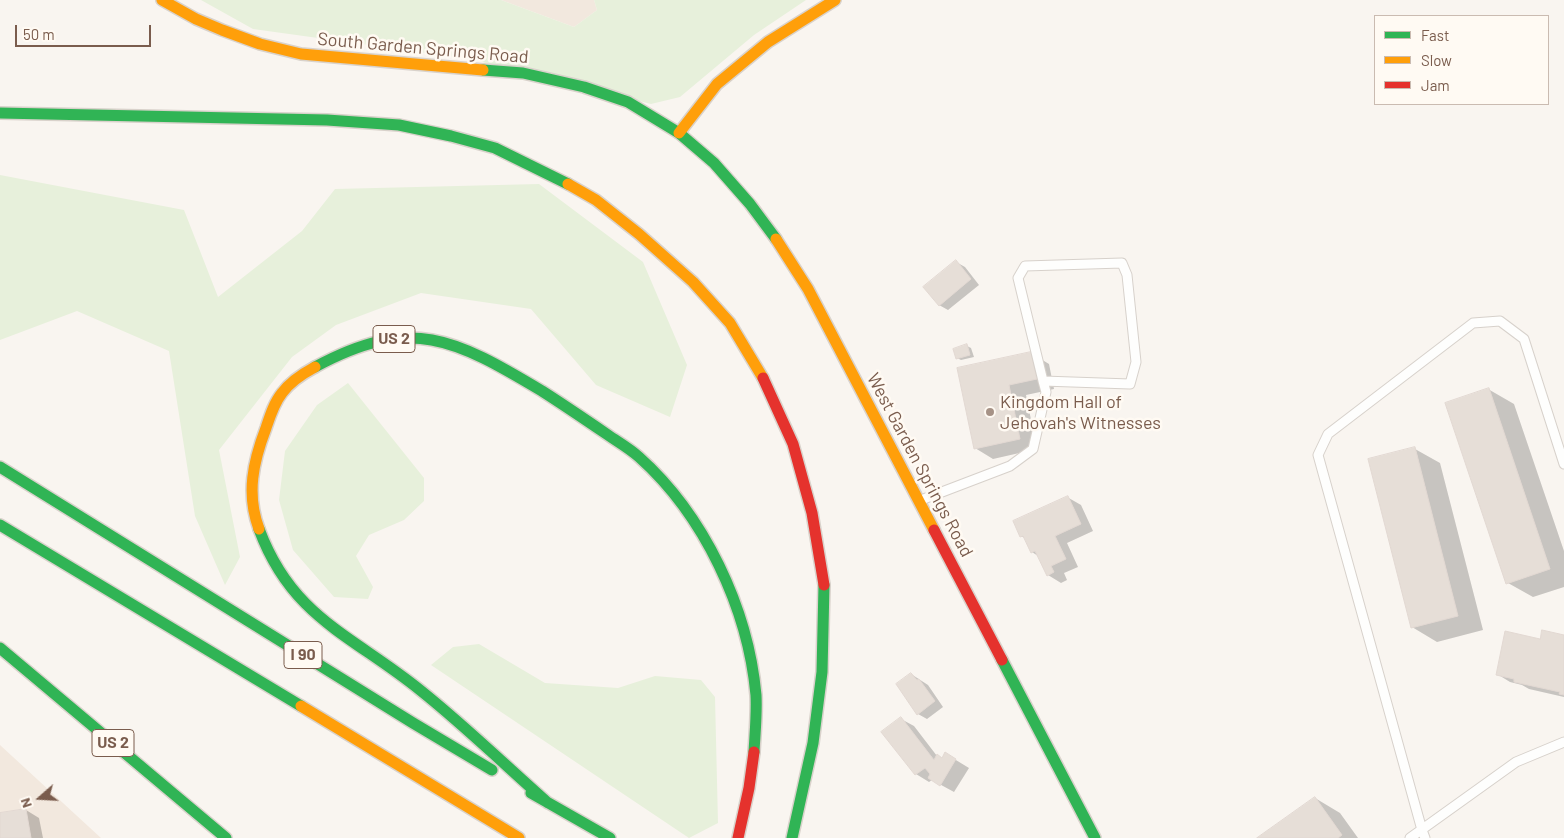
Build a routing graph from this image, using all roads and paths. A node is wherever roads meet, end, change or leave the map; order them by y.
1 (162, 0) edge
2 (835, 0) edge
3 (0, 113) edge
4 (679, 134) junction
5 (1043, 382) junction
6 (1564, 464) edge
7 (0, 467) edge
8 (919, 501) junction
9 (0, 525) edge
10 (0, 648) edge
11 (1564, 742) edge
12 (548, 803) junction
13 (1424, 834) edge
14 (226, 838) edge
15 (519, 838) edge
16 (610, 838) edge
17 (738, 838) edge
18 (792, 838) edge
19 (1095, 838) edge
20 (1410, 838) edge

1 - 4 main road, South Garden Springs Road
2 - 4 main road
3 - 18 main road
4 - 8 main road, West Garden Springs Road
5 - 5 lane
5 - 8 lane
6 - 13 lane
7 - 12 main road, I 90
8 - 19 main road, West Garden Springs Road
9 - 15 main road, I 90
10 - 14 main road, US 2
11 - 13 lane
12 - 16 main road, I 90
12 - 17 main road, US 2
13 - 20 lane

